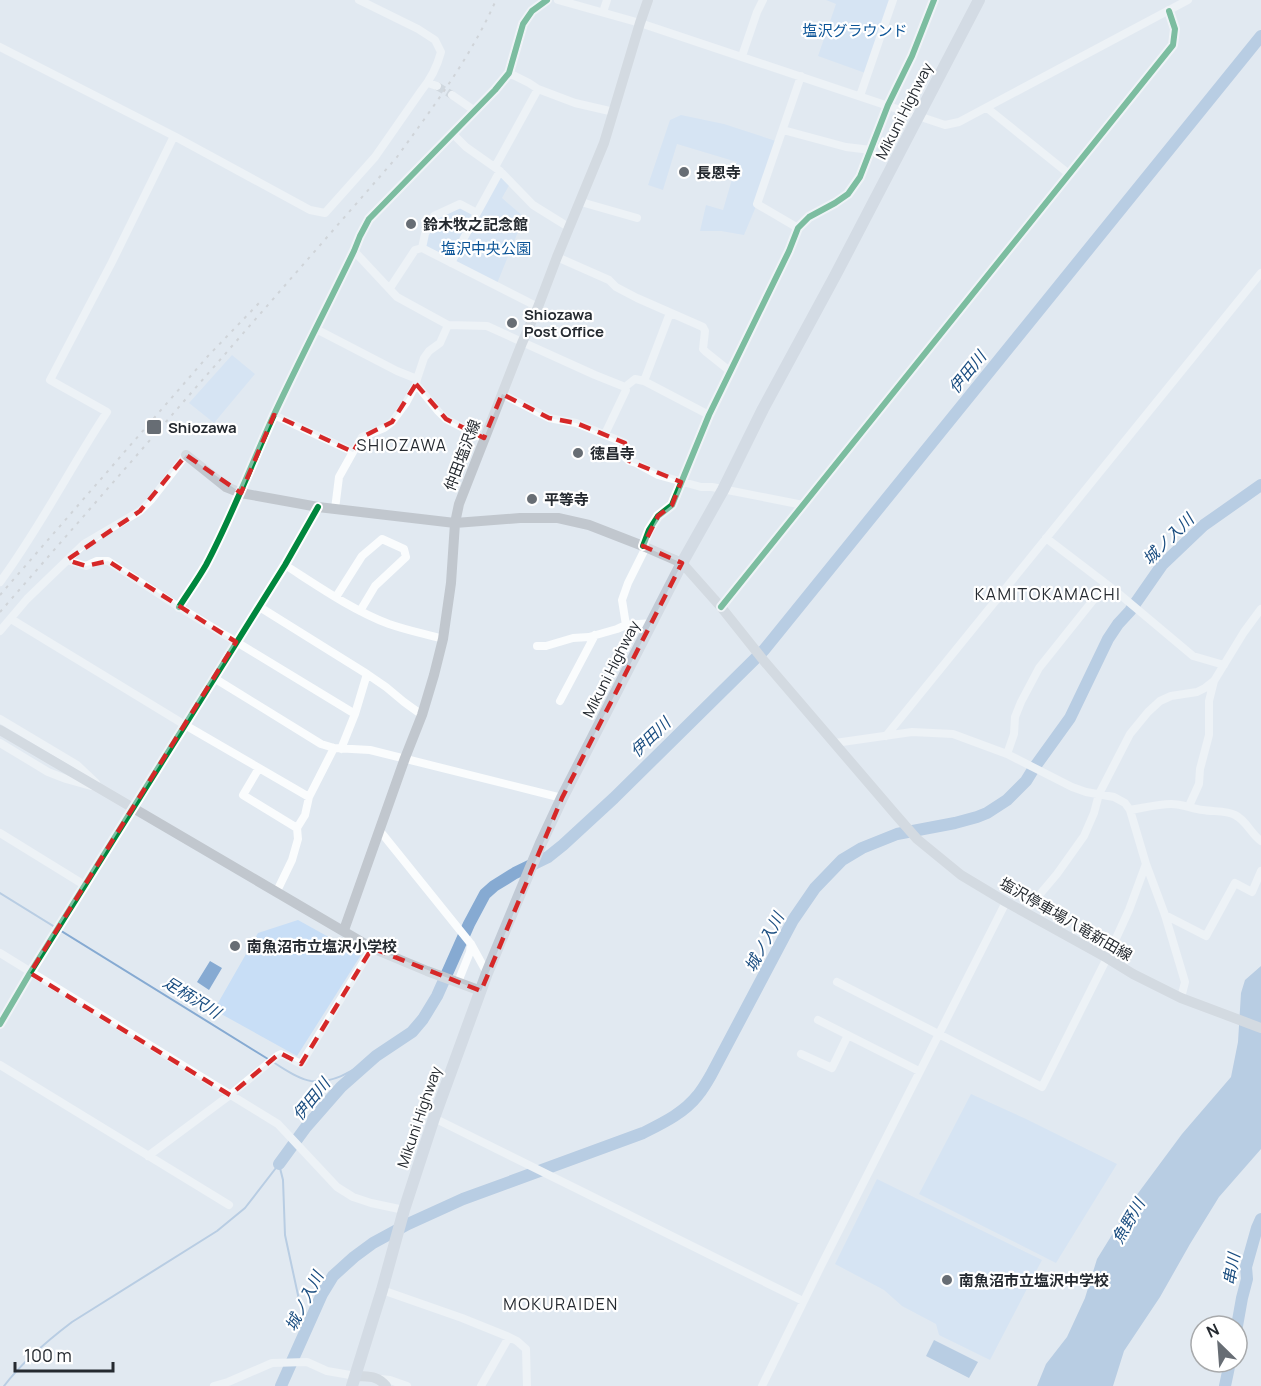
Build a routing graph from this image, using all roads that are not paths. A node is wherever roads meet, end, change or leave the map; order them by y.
1 (358, 0) edge
2 (547, 0) edge
3 (558, 0) edge
4 (607, 0) edge
5 (648, 0) edge
6 (763, 0) edge
7 (893, 0) edge
8 (934, 0) edge
9 (979, 0) edge
10 (1188, 0) edge
11 (1169, 11) junction
12 (603, 12) junction
13 (640, 22) junction
14 (0, 47) edge
15 (742, 56) junction
16 (509, 73) junction
17 (801, 76) junction
18 (428, 83) junction
19 (437, 86) tunnel mouth
20 (538, 89) junction
21 (452, 95) tunnel mouth
22 (860, 96) junction
23 (888, 105) junction
24 (987, 108) junction
25 (475, 111) junction
26 (614, 112) junction
27 (919, 117) junction
28 (783, 130) junction
29 (453, 134) junction
30 (174, 136) junction
31 (871, 150) junction
32 (497, 169) junction
33 (1069, 174) junction
34 (581, 202) junction
35 (477, 213) junction
36 (637, 218) dead end
37 (570, 228) junction
38 (798, 228) junction
39 (422, 248) junction
40 (354, 251) junction
41 (557, 257) junction
42 (451, 263) junction
43 (1261, 273) edge
44 (390, 288) junction
45 (538, 308) junction
46 (670, 314) junction
47 (448, 325) junction
48 (316, 329) junction
49 (522, 343) junction
50 (730, 372) junction
51 (416, 381) junction
52 (644, 381) junction
53 (625, 387) junction
54 (502, 394) junction
55 (274, 415) junction
56 (709, 415) junction
57 (605, 434) junction
58 (484, 439) junction
59 (353, 452) junction
60 (186, 455) joint
61 (681, 482) junction
62 (723, 490) junction
63 (241, 493) junction
64 (803, 505) junction
65 (318, 507) junction
66 (335, 509) junction
67 (455, 523) junction
68 (1046, 538) junction
69 (645, 547) junction
70 (67, 560) junction
71 (682, 563) junction
72 (285, 565) junction
73 (0, 582) edge
74 (1106, 584) junction
75 (336, 597) junction
76 (258, 606) junction
77 (179, 607) junction
78 (721, 607) junction
79 (1261, 609) edge
80 (360, 611) junction
81 (11, 619) junction
82 (652, 623) junction
83 (626, 625) junction
84 (0, 631) edge
85 (595, 635) junction
86 (443, 639) junction
87 (236, 642) junction
88 (537, 645) dead end
89 (1224, 665) junction
90 (367, 674) junction
91 (214, 678) junction
92 (1214, 681) junction
93 (560, 701) dead end
94 (355, 714) junction
95 (422, 715) junction
96 (0, 719) edge
97 (185, 725) junction
98 (0, 730) edge
99 (886, 736) junction
100 (0, 743) edge
101 (835, 743) junction
102 (338, 748) junction
103 (1007, 754) junction
104 (405, 758) junction
105 (259, 768) junction
106 (102, 789) junction
107 (1099, 794) junction
108 (309, 797) junction
109 (562, 798) junction
110 (1189, 806) junction
111 (134, 808) junction
112 (1130, 810) junction
113 (297, 828) junction
114 (380, 831) junction
115 (0, 833) edge
116 (1261, 841) edge
117 (1146, 864) junction
118 (1261, 871) edge
119 (86, 886) junction
120 (277, 891) junction
121 (1006, 903) junction
122 (1024, 913) junction
123 (1165, 915) junction
124 (344, 930) junction
125 (471, 944) junction
126 (372, 948) junction
127 (0, 953) edge
128 (1107, 958) junction
129 (30, 973) junction
130 (487, 973) junction
131 (458, 982) junction
132 (837, 982) dead end
133 (481, 991) junction
134 (1180, 998) junction
135 (818, 1020) dead end
136 (0, 1024) edge
137 (1261, 1028) edge
138 (939, 1034) junction
139 (848, 1035) junction
140 (801, 1054) dead end
141 (0, 1065) edge
142 (919, 1071) junction
143 (230, 1095) junction
144 (434, 1118) junction
145 (148, 1156) junction
146 (229, 1205) dead end
147 (404, 1210) junction
148 (382, 1290) junction
149 (803, 1301) junction
150 (508, 1337) junction
151 (354, 1381) edge
152 (383, 1383) edge
153 (214, 1386) edge
154 (407, 1386) edge
155 (481, 1386) edge
156 (527, 1386) edge
157 (762, 1386) edge

1 - 18 street
2 - 16 street
3 - 12 street
4 - 12 street
5 - 13 main road, 仲田塩沢線
6 - 15 street
7 - 22 street
8 - 23 street
9 - 27 highway, Mikuni Highway
10 - 11 street
11 - 24 street
11 - 33 street
12 - 13 street
13 - 15 street
13 - 26 main road, 仲田塩沢線
14 - 30 street
15 - 17 street
16 - 20 street
16 - 25 street
17 - 22 street
17 - 28 street
18 - 19 street
18 - 30 street
20 - 26 street
20 - 32 street
21 - 25 street
22 - 23 street
23 - 27 street
23 - 31 street
24 - 27 street
24 - 33 street
25 - 29 street
26 - 34 main road, 仲田塩沢線
27 - 62 highway, Mikuni Highway
28 - 31 street
28 - 38 street
29 - 32 street
29 - 40 street
30 - 73 street
31 - 38 street
32 - 35 street
32 - 37 street
33 - 64 street
34 - 36 street
34 - 37 main road, 仲田塩沢線
35 - 39 street
35 - 42 street
37 - 41 main road, 仲田塩沢線
38 - 50 street
39 - 42 street
39 - 44 street
40 - 44 street
40 - 48 street
41 - 45 main road, 仲田塩沢線
41 - 46 street
42 - 45 street
43 - 68 street
44 - 47 street
45 - 49 main road, 仲田塩沢線
46 - 50 street
46 - 52 street
47 - 49 street
47 - 51 street
48 - 51 street
48 - 55 street
49 - 53 street
49 - 54 main road, 仲田塩沢線
50 - 56 street
51 - 58 street
51 - 59 street
52 - 53 street
52 - 56 street
53 - 57 street
54 - 57 street
54 - 58 main road, 仲田塩沢線
55 - 59 street
55 - 63 street
56 - 61 street
57 - 61 street
58 - 67 main road, 仲田塩沢線
59 - 66 street
60 - 63 main road
60 - 70 street
61 - 62 street
61 - 69 street
62 - 64 street
62 - 71 highway, Mikuni Highway
63 - 65 main road
63 - 77 street
64 - 78 street
65 - 66 main road
65 - 72 street
66 - 67 main road
67 - 69 main road
67 - 86 main road, 仲田塩沢線
68 - 74 street
68 - 99 street
69 - 71 main road
69 - 83 street
70 - 77 street
70 - 81 street
71 - 78 main road
71 - 82 highway, Mikuni Highway
72 - 75 street
72 - 76 street
74 - 89 street
74 - 103 street
75 - 80 street
75 - 80 street
76 - 87 street
76 - 90 street
77 - 87 street
78 - 101 main road
79 - 89 street
80 - 86 street
81 - 84 street
81 - 97 street
82 - 83 street
82 - 109 highway, Mikuni Highway
83 - 85 street
85 - 88 street
85 - 93 street
86 - 95 main road, 仲田塩沢線
87 - 91 street
87 - 94 street
89 - 92 street
90 - 94 street
90 - 95 street
91 - 97 street
91 - 102 street
92 - 107 street
92 - 110 street
94 - 102 street
95 - 104 main road, 仲田塩沢線
96 - 106 street
97 - 105 street
97 - 111 street
98 - 106 main road
99 - 101 street
99 - 103 street
100 - 106 street
101 - 121 main road, 塩沢停車場八竜新田線
102 - 104 street
102 - 108 street
103 - 107 street
104 - 109 street
104 - 114 main road, 仲田塩沢線
105 - 108 street
105 - 113 street
106 - 111 main road
107 - 112 street
107 - 122 street
108 - 113 street
109 - 130 highway, Mikuni Highway
110 - 112 street
110 - 116 street
111 - 119 street
111 - 120 main road
112 - 117 street
113 - 120 street
114 - 124 main road, 仲田塩沢線
114 - 125 street
115 - 119 street
117 - 123 street
117 - 128 street
118 - 123 street
119 - 129 street
120 - 124 main road
121 - 122 main road, 塩沢停車場八竜新田線
121 - 138 street
122 - 128 main road, 塩沢停車場八竜新田線
123 - 134 street
124 - 126 main road
125 - 130 street
125 - 131 street
126 - 131 main road
126 - 143 street
127 - 129 street
128 - 134 main road, 塩沢停車場八竜新田線
128 - 138 street
129 - 136 street
129 - 143 street
130 - 133 highway, Mikuni Highway
131 - 133 main road
132 - 138 street
133 - 144 highway, Mikuni Highway
134 - 137 main road, 塩沢停車場八竜新田線
135 - 139 street
138 - 142 street
139 - 140 street
139 - 142 street
141 - 145 street
142 - 149 street
143 - 145 street
143 - 147 street
144 - 147 highway, Mikuni Highway
144 - 149 street
145 - 146 street
147 - 148 highway, Mikuni Highway
148 - 150 street
148 - 151 highway, Mikuni Highway
149 - 157 street
150 - 155 street
150 - 156 street
151 - 152 main road
151 - 153 street
152 - 154 street

